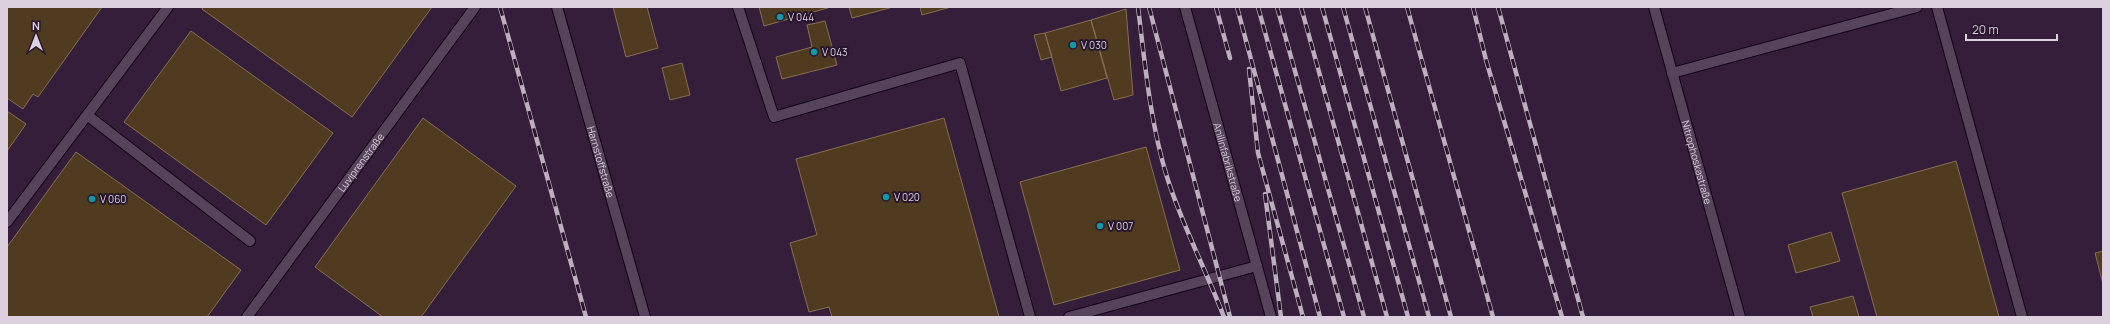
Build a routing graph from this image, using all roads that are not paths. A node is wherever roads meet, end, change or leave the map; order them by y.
1 (168, 7) edge
2 (475, 7) edge
3 (557, 7) edge
4 (738, 7) edge
5 (1185, 7) edge
6 (1654, 7) edge
7 (1917, 7) edge
8 (1937, 7) edge
9 (1672, 73) junction
10 (87, 115) junction
11 (7, 222) edge
12 (250, 241) dead end
13 (1258, 266) junction
14 (247, 317) edge
15 (645, 317) edge
16 (1030, 317) edge
17 (1069, 317) edge
18 (1271, 317) edge
19 (1740, 317) edge
20 (2022, 317) edge

1 - 10 street
2 - 14 street, Luviprenstraße
3 - 15 street, Harnstoffstraße
4 - 16 street
5 - 13 street, Anilinfabrikstraße
6 - 9 street, Nitrophoskastraße
7 - 9 street
8 - 20 street
9 - 19 street, Nitrophoskastraße
10 - 11 street
10 - 12 street
13 - 17 street
13 - 18 street, Anilinfabrikstraße

